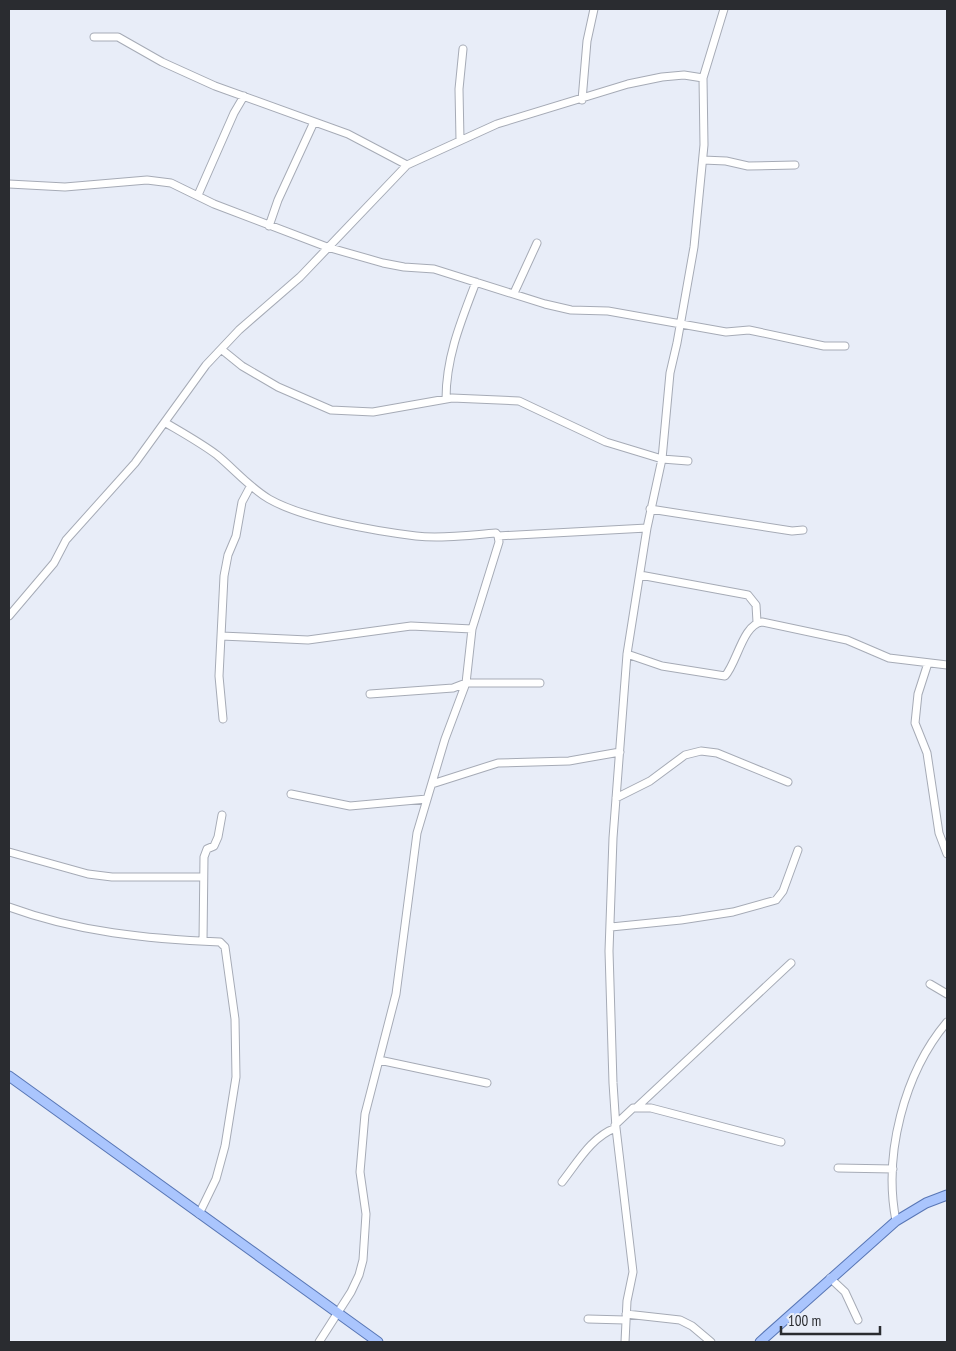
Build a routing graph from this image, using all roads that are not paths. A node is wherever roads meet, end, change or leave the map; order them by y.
1 (594, 9) edge
2 (724, 9) edge
3 (94, 37) dead end
4 (463, 49) dead end
5 (703, 78) junction
6 (244, 96) junction
7 (582, 100) junction
8 (314, 122) junction
9 (460, 140) junction
10 (703, 160) junction
11 (407, 165) junction
12 (795, 165) dead end
13 (9, 184) edge
14 (198, 195) junction
15 (269, 226) junction
16 (537, 244) dead end
17 (327, 247) junction
18 (476, 282) junction
19 (514, 293) junction
20 (680, 324) junction
21 (845, 346) dead end
22 (221, 348) junction
23 (446, 399) junction
24 (166, 423) junction
25 (662, 459) junction
26 (688, 461) dead end
27 (250, 487) junction
28 (650, 509) junction
29 (647, 528) junction
30 (803, 530) dead end
31 (498, 536) junction
32 (640, 575) junction
33 (9, 616) edge
34 (757, 622) junction
35 (472, 629) junction
36 (221, 636) junction
37 (627, 654) junction
38 (928, 663) junction
39 (947, 665) edge
40 (540, 683) dead end
41 (466, 684) junction
42 (370, 694) dead end
43 (223, 719) dead end
44 (620, 752) junction
45 (788, 782) dead end
46 (432, 784) junction
47 (291, 794) dead end
48 (616, 798) junction
49 (428, 799) junction
50 (222, 815) dead end
51 (798, 850) dead end
52 (9, 852) edge
53 (947, 854) edge
54 (204, 877) junction
55 (9, 907) edge
56 (611, 927) junction
57 (203, 941) junction
58 (791, 963) dead end
59 (930, 984) dead end
60 (947, 994) edge
61 (947, 1022) edge
62 (378, 1060) junction
63 (9, 1076) edge
64 (487, 1083) dead end
65 (637, 1107) junction
66 (616, 1126) junction
67 (781, 1142) dead end
68 (838, 1168) dead end
69 (893, 1169) junction
70 (562, 1182) dead end
71 (947, 1195) edge
72 (199, 1214) junction
73 (896, 1221) junction
74 (830, 1278) junction
75 (338, 1313) junction
76 (625, 1317) junction
77 (588, 1319) dead end
78 (858, 1320) dead end
79 (319, 1342) edge
80 (378, 1342) edge
81 (624, 1342) edge
82 (711, 1342) edge
83 (760, 1342) edge

1 - 7 street
2 - 5 street
3 - 6 street
4 - 9 street
5 - 7 street
5 - 10 street
6 - 8 street
6 - 14 street
7 - 9 street
8 - 11 street
8 - 15 street
9 - 11 street
10 - 12 street
10 - 20 street
11 - 17 street
13 - 14 street
14 - 15 street
15 - 17 street
16 - 19 street
17 - 18 street
17 - 22 street
18 - 19 street
18 - 23 street
19 - 20 street
20 - 21 street
20 - 25 street
22 - 23 street
22 - 24 street
23 - 25 street
24 - 27 street
24 - 33 street
25 - 26 street
25 - 28 street
27 - 31 street
27 - 36 street
28 - 29 street
28 - 30 street
29 - 31 street
29 - 32 street
31 - 35 street
32 - 34 street
32 - 37 street
34 - 37 street
34 - 38 street
35 - 36 street
35 - 41 street
36 - 43 street
37 - 44 street
38 - 39 street
38 - 53 street
40 - 41 street
41 - 42 street
41 - 46 street
44 - 46 street
44 - 48 street
45 - 48 street
46 - 49 street
47 - 49 street
48 - 56 street
49 - 62 street
50 - 54 street
51 - 56 street
52 - 54 street
54 - 57 street
55 - 57 street
56 - 66 street
57 - 72 street
58 - 65 street
59 - 60 street
61 - 69 street
62 - 64 street
62 - 75 street
63 - 72 main road
65 - 66 street
65 - 67 street
66 - 70 street
66 - 76 street
68 - 69 street
69 - 73 street
71 - 73 main road
72 - 75 main road
73 - 74 main road
74 - 78 street
74 - 83 main road
75 - 79 street
75 - 80 main road
76 - 77 street
76 - 81 street
76 - 82 street

